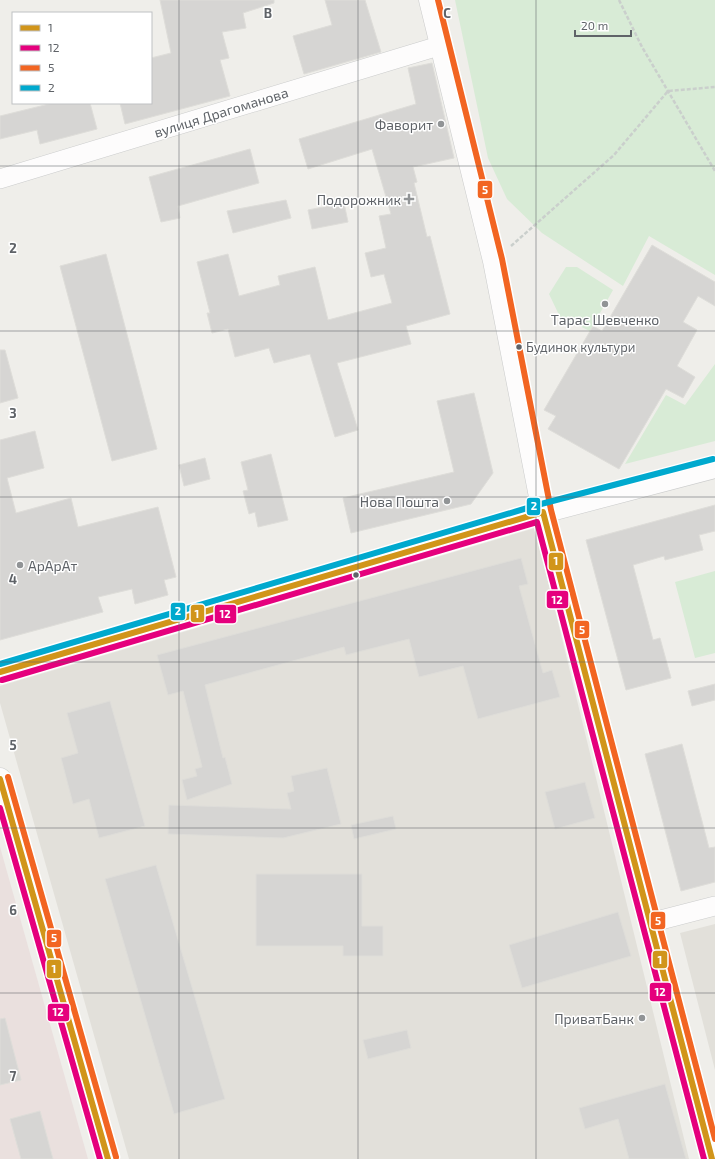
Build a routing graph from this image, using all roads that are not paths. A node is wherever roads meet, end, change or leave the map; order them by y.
1 (430, 0) edge
2 (442, 45) junction
3 (0, 179) edge
4 (715, 467) edge
5 (543, 512) junction
6 (0, 672) edge
7 (0, 779) edge
8 (715, 906) edge
9 (649, 923) junction
10 (108, 1159) edge
11 (712, 1159) edge

1 - 2 street
2 - 3 street, вулиця Драгоманова
2 - 5 street
4 - 5 street
5 - 6 street
5 - 9 street
7 - 10 street
8 - 9 street
9 - 11 street

